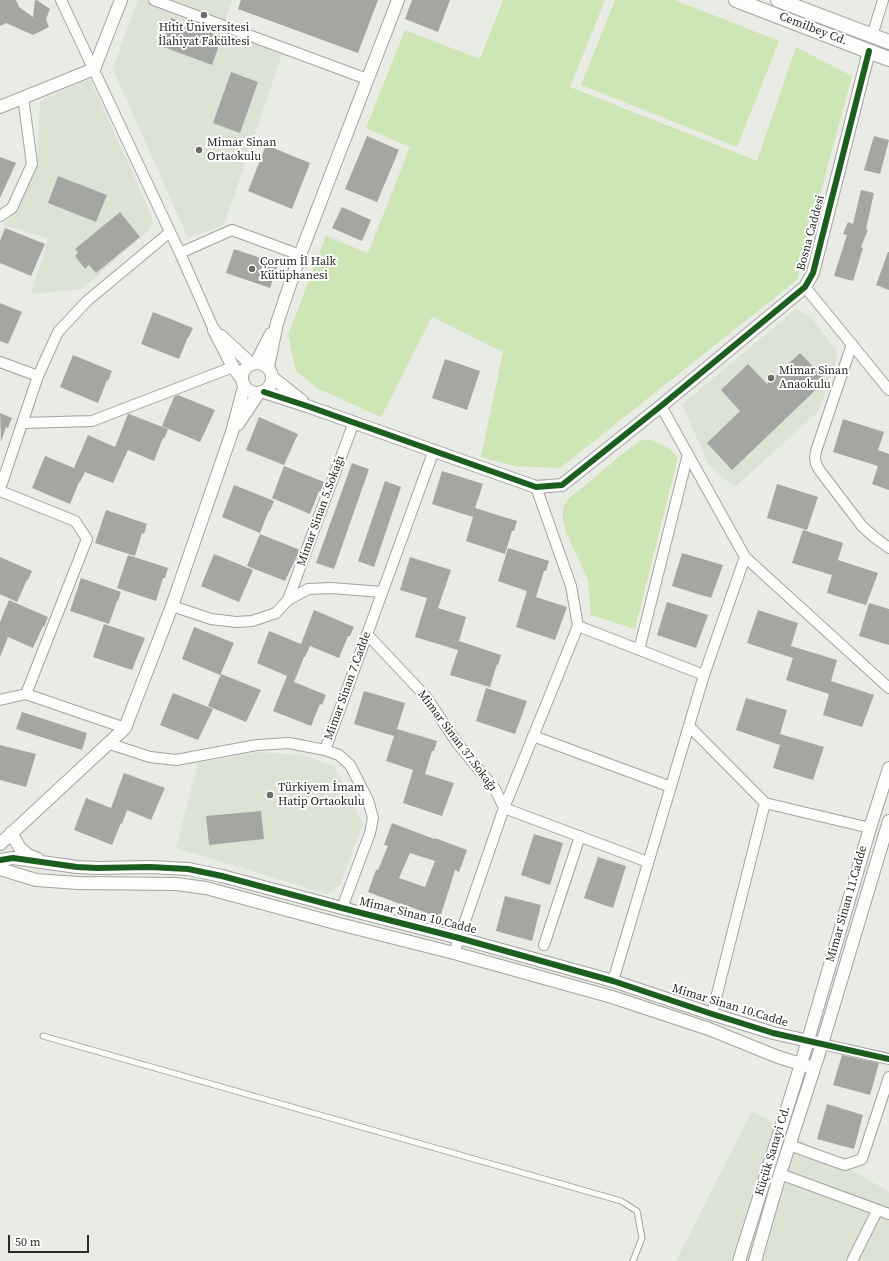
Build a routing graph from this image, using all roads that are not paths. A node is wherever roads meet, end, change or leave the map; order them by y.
1 (61, 0) edge
2 (120, 0) edge
3 (154, 0) edge
4 (398, 0) edge
5 (736, 0) edge
6 (778, 0) edge
7 (883, 0) edge
8 (872, 36) junction
9 (889, 42) edge
10 (869, 51) junction
11 (889, 58) edge
12 (94, 69) junction
13 (367, 79) junction
14 (23, 97) junction
15 (0, 108) edge
16 (0, 216) edge
17 (170, 232) junction
18 (180, 253) junction
19 (300, 255) junction
20 (804, 287) junction
21 (277, 322) junction
22 (214, 330) junction
23 (852, 344) junction
24 (0, 362) edge
25 (253, 363) junction
26 (233, 367) junction
27 (270, 372) junction
28 (38, 376) junction
29 (243, 382) junction
30 (889, 388) edge
31 (261, 393) junction
32 (307, 406) junction
33 (661, 406) junction
34 (354, 422) junction
35 (23, 423) junction
36 (232, 432) junction
37 (434, 450) junction
38 (688, 454) junction
39 (536, 487) junction
40 (0, 490) edge
41 (889, 548) edge
42 (745, 556) junction
43 (382, 592) junction
44 (288, 600) junction
45 (172, 606) junction
46 (578, 626) junction
47 (367, 634) junction
48 (639, 650) junction
49 (704, 675) junction
50 (889, 688) edge
51 (26, 694) junction
52 (0, 700) edge
53 (689, 726) junction
54 (125, 728) junction
55 (533, 736) junction
56 (107, 743) junction
57 (325, 750) junction
58 (889, 768) edge
59 (671, 788) junction
60 (765, 803) junction
61 (504, 808) junction
62 (889, 820) edge
63 (870, 828) junction
64 (11, 833) junction
65 (580, 836) junction
66 (0, 844) edge
67 (0, 860) edge
68 (648, 862) junction
69 (44, 863) junction
70 (0, 869) edge
71 (342, 908) junction
72 (459, 938) junction
73 (544, 945) dead end
74 (454, 953) junction
75 (613, 981) junction
76 (712, 1014) junction
77 (44, 1036) dead end
78 (807, 1040) junction
79 (822, 1044) junction
80 (889, 1059) edge
81 (801, 1064) junction
82 (814, 1068) junction
83 (889, 1077) edge
84 (789, 1145) junction
85 (780, 1174) junction
86 (877, 1211) junction
87 (889, 1214) edge
88 (634, 1261) edge
89 (739, 1261) edge
90 (755, 1261) edge
91 (852, 1261) edge

1 - 12 street
2 - 12 street
3 - 13 street
4 - 13 street
5 - 10 main road, Cemilbey Cd.
6 - 8 main road, Cemilbey Cd.
7 - 8 street
8 - 9 main road, Cemilbey Cd.
10 - 11 main road, Cemilbey Cd.
10 - 20 street, Bosna Caddesi
12 - 14 street
12 - 17 street
13 - 19 street
14 - 15 street
14 - 16 street
17 - 18 street
17 - 28 street
18 - 19 street
18 - 22 street
19 - 21 street
20 - 23 street
20 - 33 street, Bosna Caddesi
21 - 25 street
21 - 27 street
22 - 25 street
22 - 26 street
23 - 30 street
23 - 41 street
24 - 28 street
25 - 27 street
25 - 29 street
26 - 29 street
26 - 35 street
27 - 31 street
27 - 32 street
28 - 35 street
29 - 31 street
29 - 36 street
31 - 32 street
31 - 36 street
32 - 34 street
33 - 38 street
33 - 39 street, Bosna Caddesi
34 - 37 street
34 - 44 street, Mimar Sinan 5.Sokağı
35 - 40 street
36 - 45 street
37 - 39 street
37 - 43 street, Mimar Sinan 7.Cadde
38 - 42 street
38 - 48 street
39 - 46 street
40 - 51 street
42 - 49 street
42 - 50 street
43 - 44 street
43 - 47 street, Mimar Sinan 7.Cadde
44 - 45 street
45 - 54 street
46 - 48 street
46 - 55 street
47 - 57 street, Mimar Sinan 7.Cadde
47 - 61 street, Mimar Sinan 37.Sokağı
48 - 49 street
49 - 53 street
51 - 52 street
51 - 54 street
53 - 59 street
53 - 60 street
54 - 56 street
55 - 59 street
55 - 61 street
56 - 57 street
56 - 64 street
57 - 71 street, Mimar Sinan 7.Cadde
58 - 63 street, Mimar Sinan 11.Cadde
59 - 68 street
60 - 63 street
60 - 76 street
61 - 65 street
61 - 72 street
62 - 79 street, Mimar Sinan 11.Cadde
63 - 78 street, Mimar Sinan 11.Cadde
64 - 66 street
64 - 69 street
65 - 68 street
65 - 73 street
67 - 69 street, Mimar Sinan 10.Cadde
68 - 75 street
69 - 71 street, Mimar Sinan 10.Cadde
70 - 74 street
71 - 72 street, Mimar Sinan 10.Cadde
72 - 74 street
72 - 75 street, Mimar Sinan 10.Cadde
74 - 81 street
75 - 76 street, Mimar Sinan 10.Cadde
76 - 78 street, Mimar Sinan 10.Cadde
77 - 88 lane
78 - 79 street, Mimar Sinan 10.Cadde
78 - 81 street, Küçük Sanayi Cd.
79 - 80 street
79 - 82 street, Küçük Sanayi Cd.
81 - 82 street
81 - 89 street, Küçük Sanayi Cd.
82 - 84 street, Küçük Sanayi Cd.
83 - 84 street
84 - 85 street, Küçük Sanayi Cd.
85 - 86 street
85 - 90 street, Küçük Sanayi Cd.
86 - 87 street
86 - 91 street

